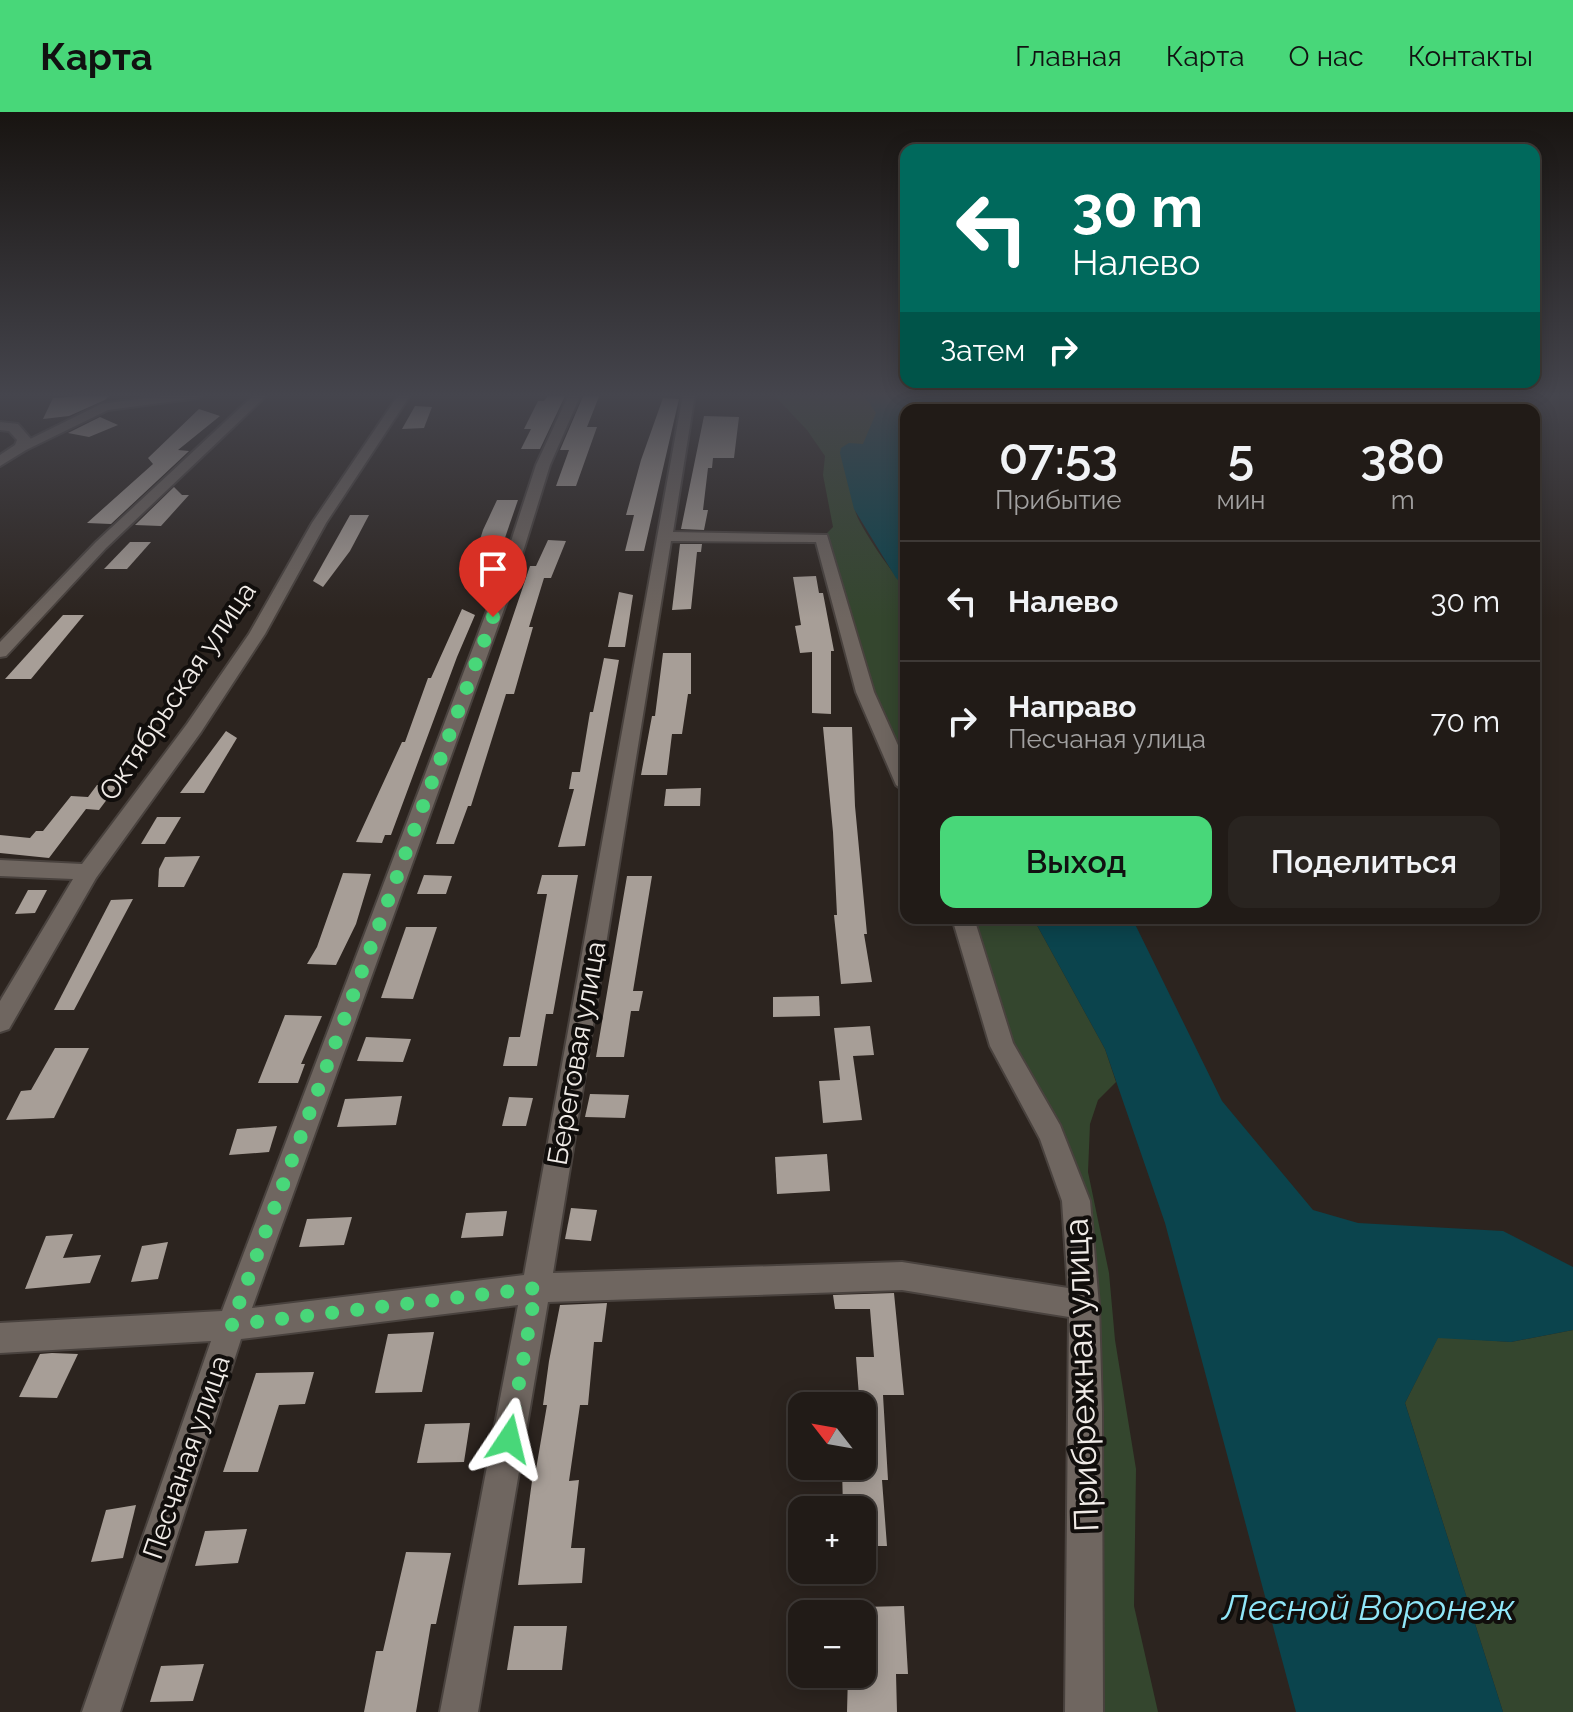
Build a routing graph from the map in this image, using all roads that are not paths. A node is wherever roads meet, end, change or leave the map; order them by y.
1 (182, 469) edge
2 (355, 469) edge
3 (542, 469) edge
4 (675, 469) edge
5 (663, 536) junction
6 (0, 652) edge
7 (900, 771) edge
8 (0, 868) edge
9 (88, 872) junction
10 (965, 924) edge
11 (0, 1022) edge
12 (536, 1288) junction
13 (1084, 1305) junction
14 (231, 1325) junction
15 (6, 1343) edge
16 (101, 1712) edge
17 (459, 1712) edge
18 (1084, 1712) edge

1 - 6 street
2 - 9 street, Октябрьская улица
3 - 14 street, Песчаная улица
4 - 5 street, Береговая улица
5 - 7 street
5 - 12 street, Береговая улица
8 - 9 street
9 - 11 street, Октябрьская улица
10 - 13 street, Прибрежная улица
12 - 13 street
12 - 14 street
12 - 17 street, Береговая улица
13 - 18 street, Прибрежная улица
14 - 15 street
14 - 16 street, Песчаная улица

